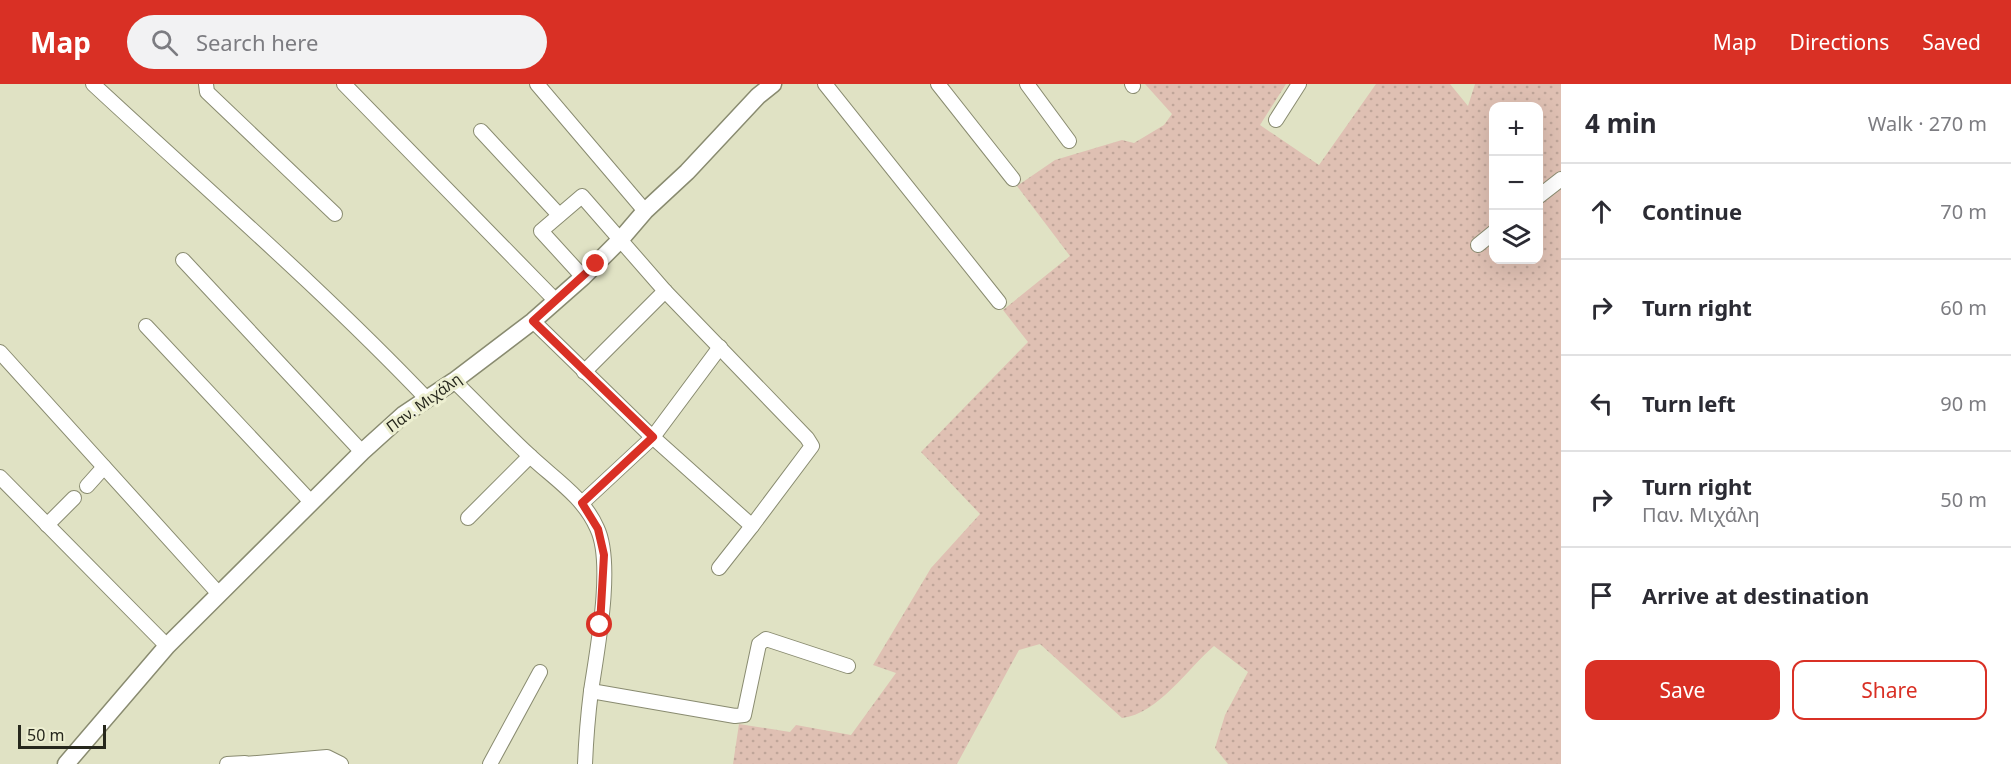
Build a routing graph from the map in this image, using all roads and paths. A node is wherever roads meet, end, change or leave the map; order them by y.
1 (93, 84) edge
2 (206, 84) edge
3 (344, 84) edge
4 (537, 84) edge
5 (773, 84) edge
6 (825, 84) edge
7 (938, 84) edge
8 (1027, 84) edge
9 (1299, 84) edge
10 (1276, 120) dead end
11 (480, 131) dead end
12 (1069, 141) dead end
13 (1013, 179) dead end
14 (1561, 179) edge
15 (1543, 193) edge
16 (645, 211) junction
17 (334, 214) dead end
18 (559, 215) junction
19 (1489, 236) edge
20 (621, 239) junction
21 (1478, 245) dead end
22 (183, 260) dead end
23 (583, 277) junction
24 (665, 291) junction
25 (556, 301) junction
26 (999, 302) dead end
27 (533, 321) junction
28 (146, 326) dead end
29 (720, 347) junction
30 (0, 352) edge
31 (584, 372) junction
32 (454, 381) junction
33 (427, 399) junction
34 (653, 437) junction
35 (362, 452) junction
36 (530, 456) junction
37 (104, 467) junction
38 (0, 477) edge
39 (87, 486) dead end
40 (74, 498) dead end
41 (311, 502) junction
42 (582, 503) junction
43 (468, 518) dead end
44 (47, 525) junction
45 (752, 526) junction
46 (718, 568) dead end
47 (219, 594) junction
48 (167, 646) junction
49 (848, 666) dead end
50 (540, 672) dead end
51 (591, 691) junction
52 (244, 763) edge
53 (66, 764) edge
54 (227, 764) edge
55 (342, 764) edge
56 (490, 764) edge
57 (585, 764) edge

1 - 33 street
2 - 17 street
3 - 25 street
4 - 16 street
5 - 16 street, Παν. Μιχάλη
6 - 26 street
7 - 13 street
8 - 12 street
9 - 10 street
11 - 18 street
14 - 15 street
16 - 20 street, Παν. Μιχάλη
18 - 20 street
18 - 23 street
19 - 21 street
20 - 23 street, Παν. Μιχάλη
20 - 24 street
22 - 35 street
23 - 25 street, Παν. Μιχάλη
24 - 29 street
24 - 31 street
25 - 27 street, Παν. Μιχάλη
27 - 31 street
27 - 32 street, Παν. Μιχάλη
28 - 41 street
29 - 34 street
29 - 45 street
30 - 37 street
31 - 34 street
32 - 33 street, Παν. Μιχάλη
32 - 36 street
33 - 35 street, Παν. Μιχάλη
34 - 42 street
34 - 45 street
35 - 41 street, Παν. Μιχάλη
36 - 42 street
36 - 43 street
37 - 39 street
37 - 47 street
38 - 44 street
40 - 44 street
41 - 47 street, Παν. Μιχάλη
42 - 51 street
44 - 48 street
45 - 46 street
47 - 48 street, Παν. Μιχάλη
48 - 53 street, Παν. Μιχάλη
49 - 51 street
50 - 56 street
51 - 57 street
52 - 54 street
52 - 55 street

